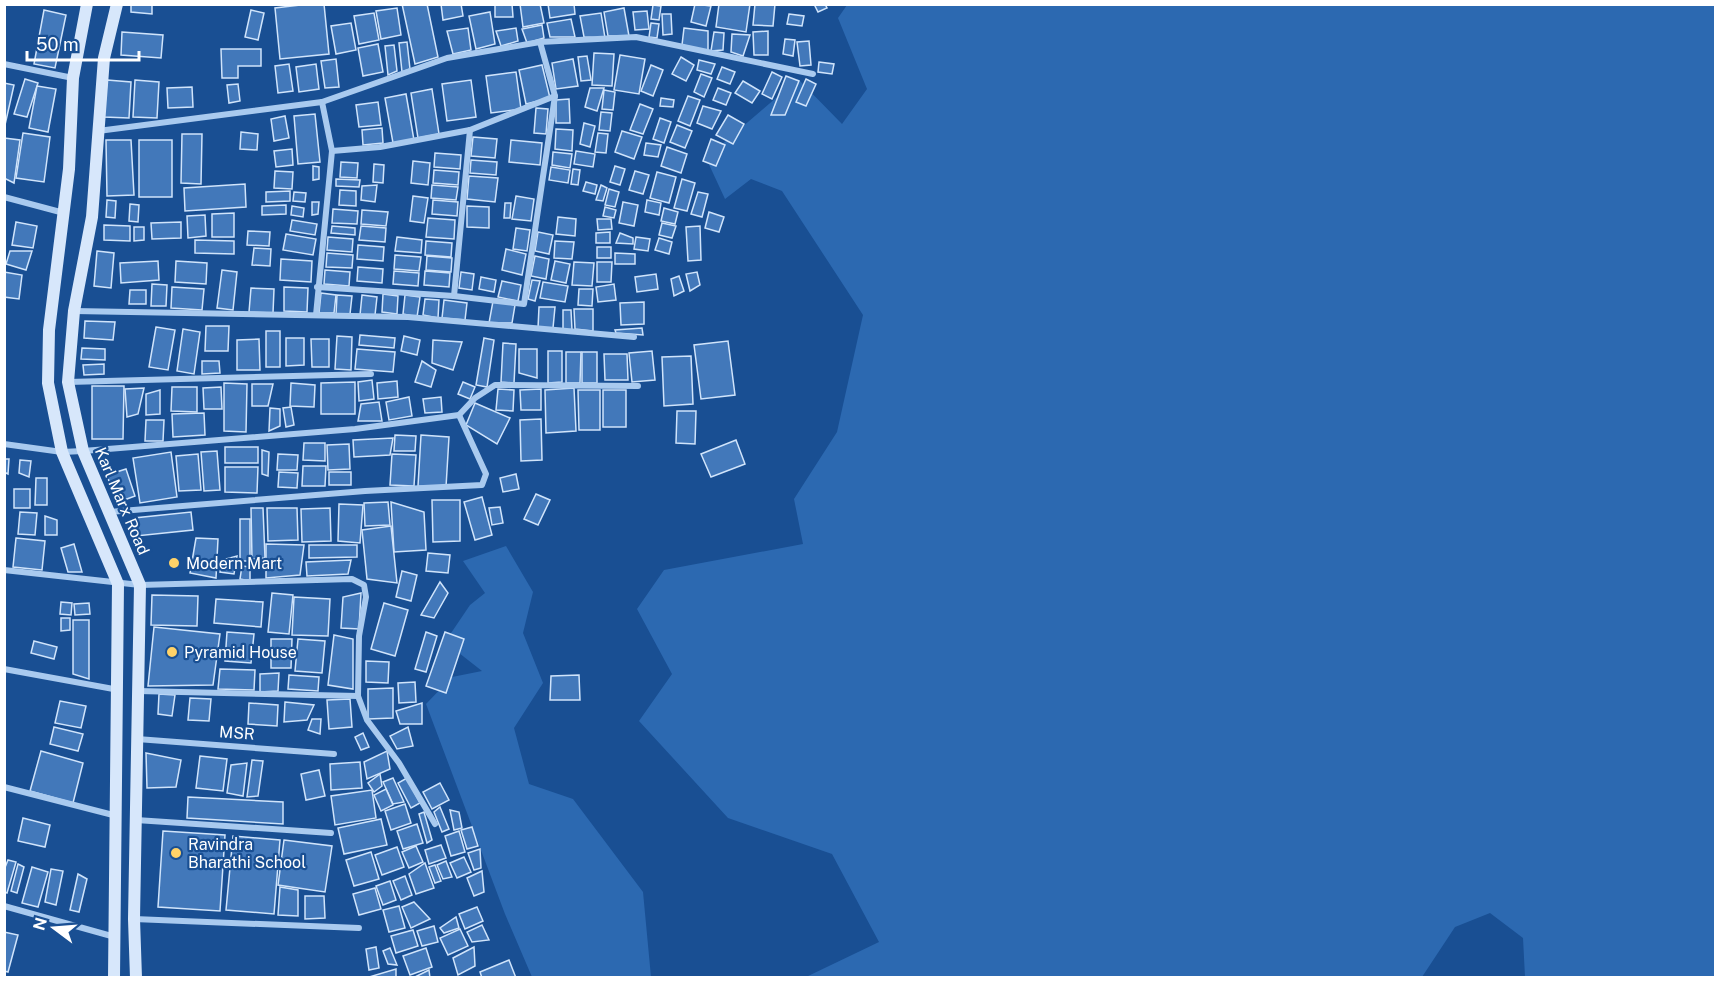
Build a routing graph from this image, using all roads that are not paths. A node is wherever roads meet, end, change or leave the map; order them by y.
1 (87, 4) edge
2 (117, 4) edge
3 (540, 42) junction
4 (4, 64) edge
5 (813, 74) dead end
6 (73, 78) junction
7 (555, 96) junction
8 (322, 102) junction
9 (471, 130) junction
10 (97, 131) junction
11 (332, 151) junction
12 (4, 197) edge
13 (64, 213) junction
14 (317, 287) junction
15 (454, 296) junction
16 (74, 311) junction
17 (316, 315) junction
18 (634, 337) dead end
19 (371, 375) dead end
20 (68, 382) junction
21 (638, 386) dead end
22 (459, 415) junction
23 (4, 444) edge
24 (82, 451) junction
25 (62, 452) junction
26 (110, 512) junction
27 (4, 570) edge
28 (118, 584) junction
29 (140, 585) junction
30 (4, 669) edge
31 (118, 690) junction
32 (138, 691) junction
33 (358, 696) junction
34 (137, 739) junction
35 (334, 754) dead end
36 (4, 787) edge
37 (117, 816) junction
38 (136, 820) junction
39 (435, 824) dead end
40 (331, 833) dead end
41 (4, 906) edge
42 (134, 919) junction
43 (359, 928) dead end
44 (116, 937) junction
45 (114, 978) edge
46 (136, 978) edge

1 - 6 main road
2 - 10 main road, Karl Marx Road
3 - 5 street
3 - 7 street
3 - 8 street
4 - 6 street
6 - 13 main road
7 - 9 street
7 - 15 street
8 - 10 street
8 - 11 street
9 - 11 street
9 - 15 street
10 - 16 main road, Karl Marx Road
11 - 14 street
12 - 13 street
13 - 25 main road
14 - 15 street
14 - 17 street
16 - 17 street
16 - 20 main road, Karl Marx Road
17 - 18 street
19 - 20 street
20 - 24 main road, Karl Marx Road
21 - 22 street
22 - 24 street
22 - 26 street
23 - 25 street
24 - 25 street
24 - 26 main road, Karl Marx Road
25 - 28 main road
26 - 29 main road, Karl Marx Road
27 - 28 street
28 - 29 street
28 - 31 main road
29 - 32 main road, Karl Marx Road
29 - 33 street
30 - 31 street
31 - 37 main road
32 - 33 street
32 - 34 main road, Karl Marx Road
33 - 39 street
34 - 35 street, MSR
34 - 38 main road, Karl Marx Road
36 - 37 street
37 - 44 main road
38 - 40 street
38 - 42 main road, Karl Marx Road
41 - 44 street
42 - 43 street
42 - 46 main road, Karl Marx Road
44 - 45 main road

